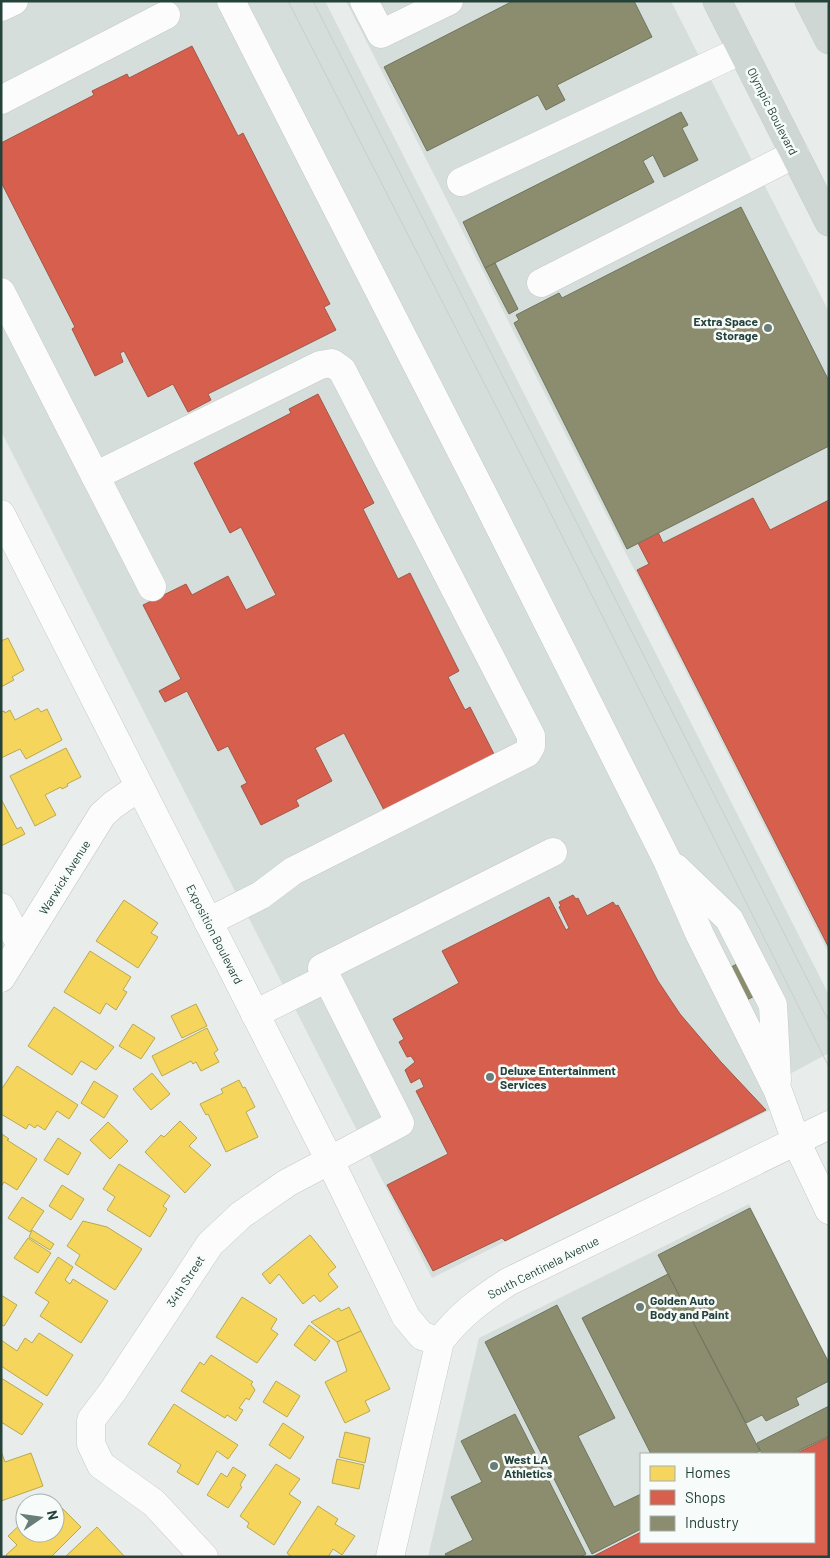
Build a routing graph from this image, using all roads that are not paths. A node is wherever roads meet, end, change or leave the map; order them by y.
1 (14, 1) edge
2 (230, 1) edge
3 (364, 1) edge
4 (717, 1) edge
5 (809, 1) edge
6 (444, 2) edge
7 (1, 7) edge
8 (166, 15) dead end
9 (829, 40) edge
10 (742, 50) junction
11 (1, 100) edge
12 (795, 154) junction
13 (462, 182) dead end
14 (829, 222) edge
15 (541, 283) dead end
16 (1, 292) edge
17 (95, 476) junction
18 (1, 514) edge
19 (152, 587) dead end
20 (139, 787) junction
21 (554, 852) dead end
22 (1, 907) edge
23 (208, 922) junction
24 (22, 946) junction
25 (1, 978) edge
26 (327, 978) junction
27 (255, 1014) junction
28 (829, 1124) edge
29 (796, 1140) junction
30 (330, 1160) junction
31 (829, 1210) edge
32 (440, 1341) junction
33 (204, 1557) edge
34 (390, 1557) edge

1 - 7 street
2 - 29 street
3 - 6 street
4 - 10 main road, Olympic Boulevard
5 - 9 main road
8 - 11 street
10 - 12 main road, Olympic Boulevard
10 - 13 street
12 - 14 main road, Olympic Boulevard
12 - 15 street
16 - 17 street
17 - 19 street
17 - 23 street
18 - 20 street, Exposition Boulevard
20 - 23 street, Exposition Boulevard
20 - 24 street, Warwick Avenue
21 - 26 street
22 - 24 street
23 - 27 street, Exposition Boulevard
24 - 25 street, Warwick Avenue
26 - 27 street
26 - 30 street, 34th Street
27 - 30 street, Exposition Boulevard
28 - 29 street, South Centinela Avenue
29 - 31 street
29 - 32 street, South Centinela Avenue
30 - 32 street, Exposition Boulevard
30 - 33 street, 34th Street
32 - 34 street, South Centinela Avenue

